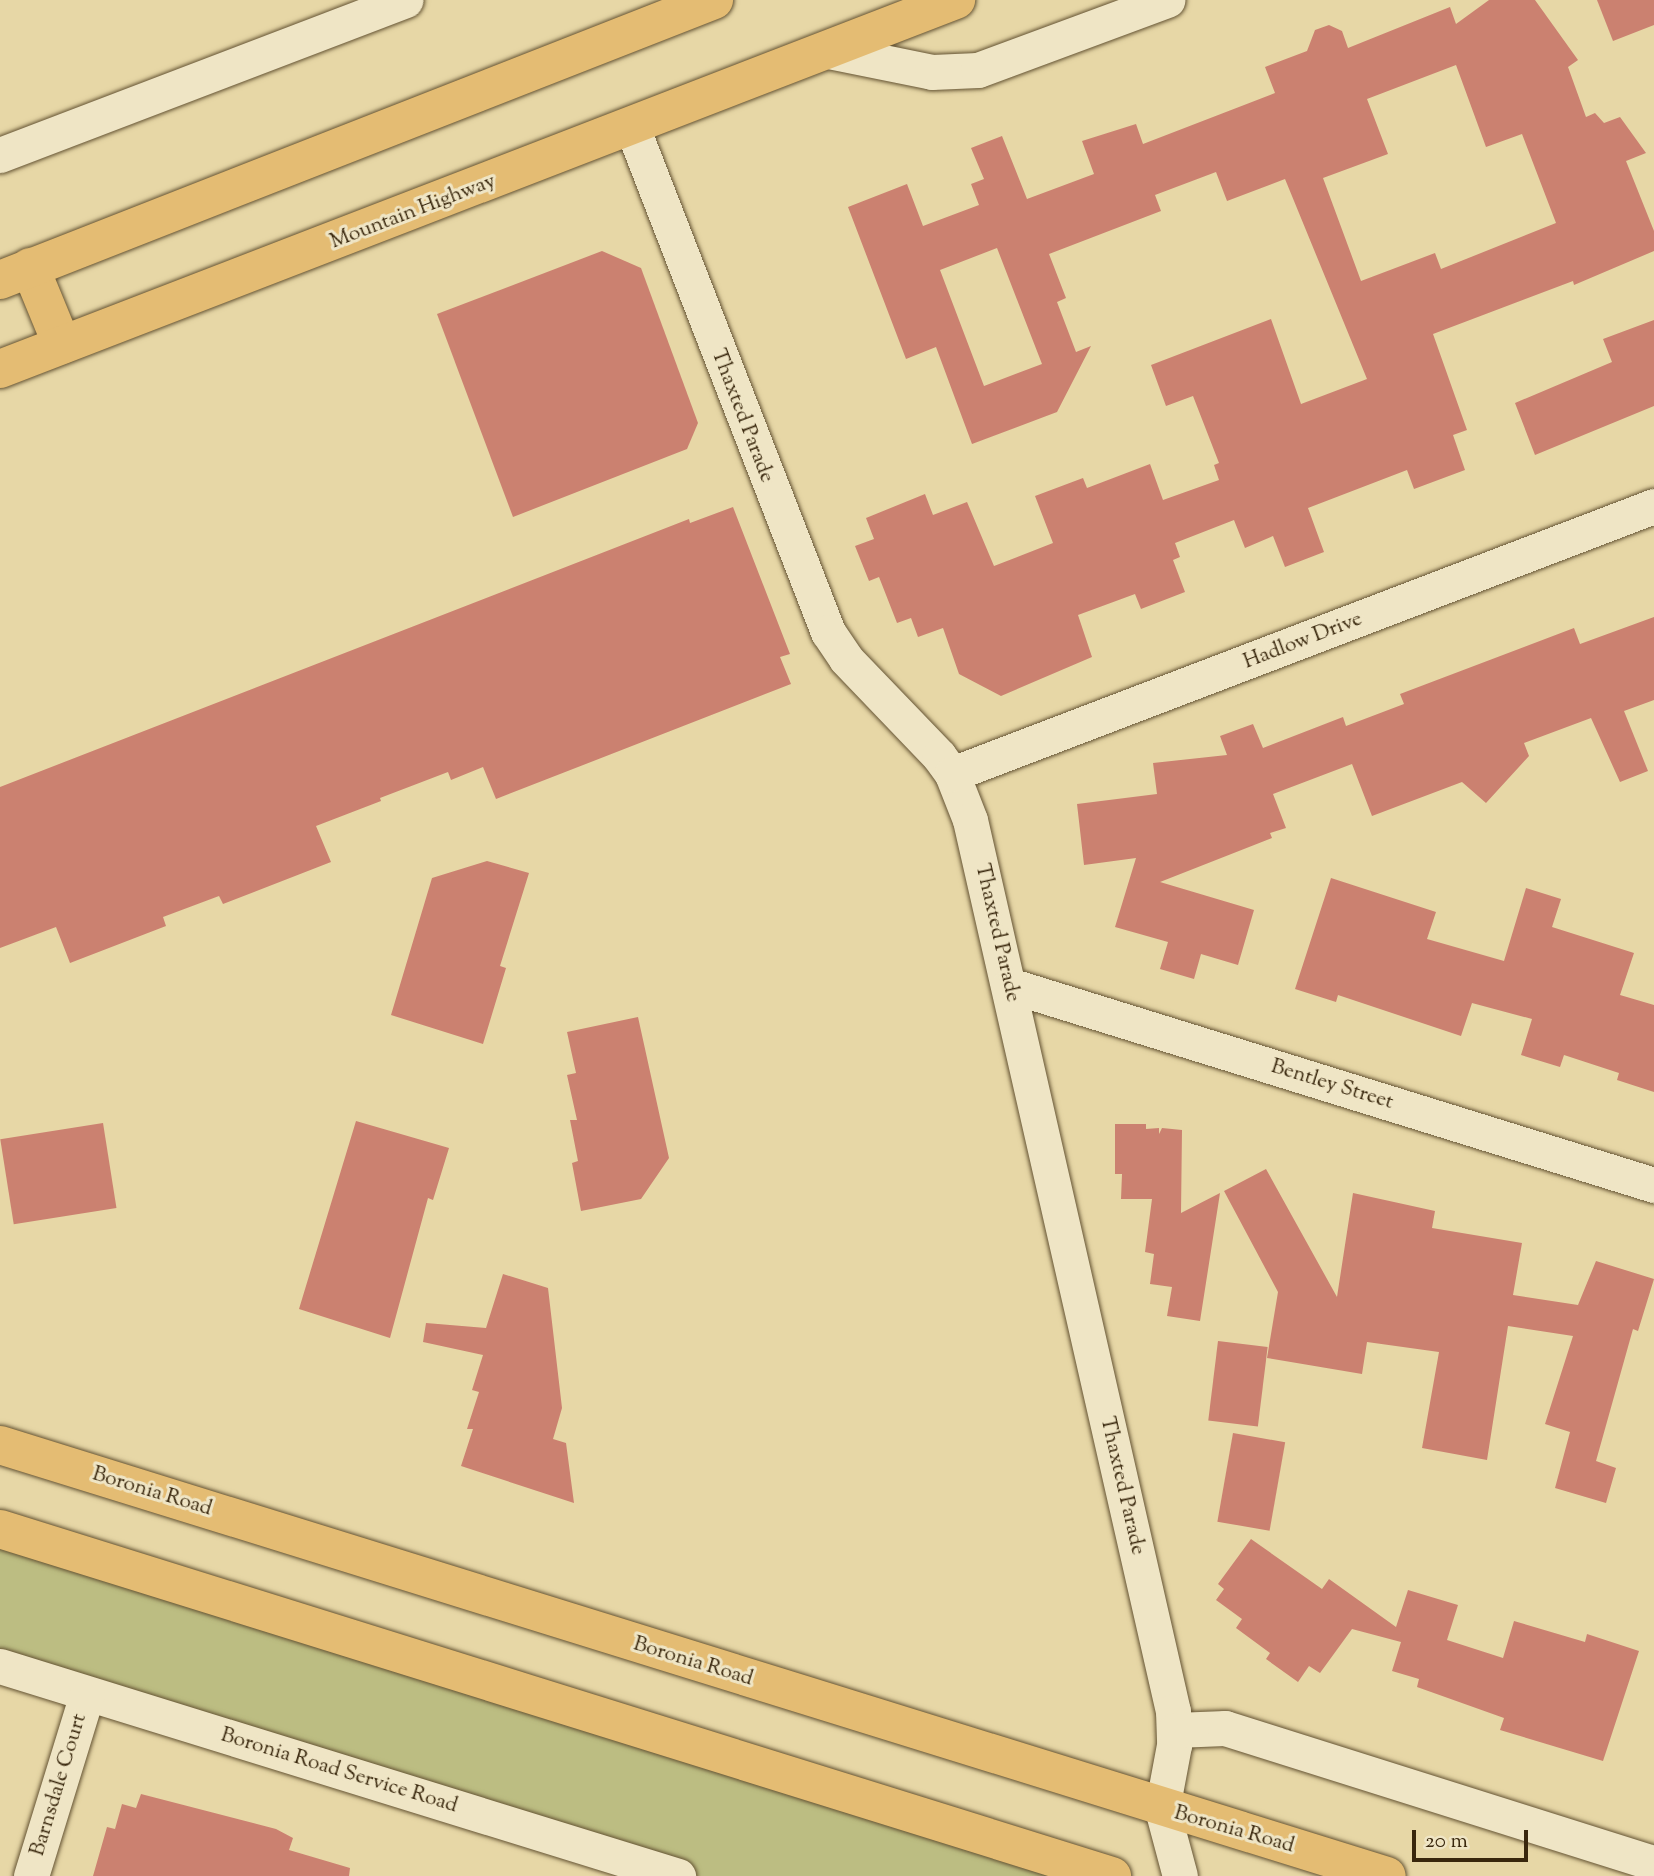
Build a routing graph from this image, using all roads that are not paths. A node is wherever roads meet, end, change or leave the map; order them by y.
1 (405, 0) edge
2 (715, 0) edge
3 (957, 0) edge
4 (1167, 0) edge
5 (824, 50) junction
6 (632, 127) junction
7 (0, 155) edge
8 (15, 274) edge
9 (62, 345) junction
10 (0, 369) edge
11 (1654, 506) edge
12 (952, 774) junction
13 (1009, 985) junction
14 (1654, 1185) edge
15 (0, 1445) edge
16 (0, 1529) edge
17 (0, 1666) edge
18 (87, 1693) junction
19 (1175, 1730) junction
20 (1163, 1810) junction
21 (1654, 1863) edge
22 (31, 1876) edge
23 (678, 1876) edge
24 (1112, 1876) edge
25 (1180, 1876) edge
26 (1387, 1876) edge

1 - 7 street
2 - 8 main road
3 - 5 main road, Mountain Highway
4 - 5 street
5 - 6 main road, Mountain Highway
6 - 9 main road, Mountain Highway
6 - 12 street, Thaxted Parade
8 - 9 main road
9 - 10 main road, Mountain Highway
11 - 12 street, Hadlow Drive
12 - 13 street, Thaxted Parade
13 - 14 street, Bentley Street
13 - 19 street, Thaxted Parade
15 - 20 main road, Boronia Road
16 - 24 main road
17 - 18 street, Boronia Road Service Road
18 - 22 street, Barnsdale Court
18 - 23 street, Boronia Road Service Road
19 - 20 street, Thaxted Parade
19 - 21 street
20 - 25 street
20 - 26 main road, Boronia Road

